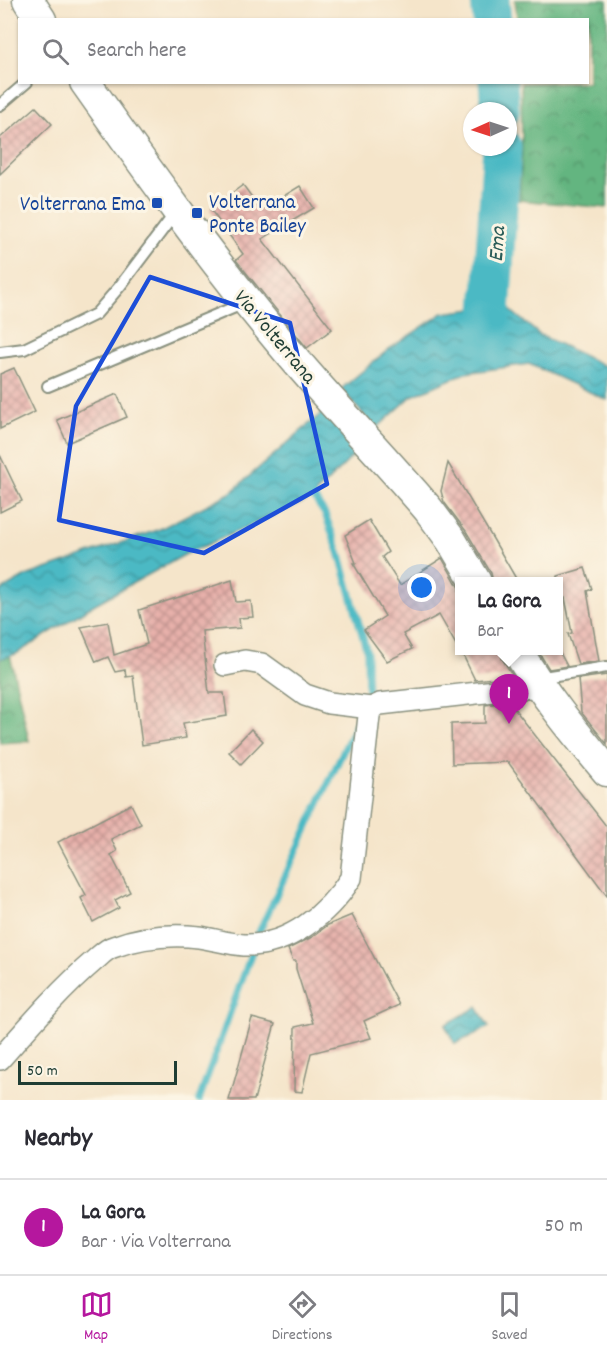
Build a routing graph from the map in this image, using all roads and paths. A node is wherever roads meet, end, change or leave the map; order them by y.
1 (27, 0) edge
2 (40, 18) edge
3 (25, 84) edge
4 (87, 84) edge
5 (0, 105) edge
6 (176, 212) junction
7 (247, 302) junction
8 (0, 352) edge
9 (48, 386) dead end
10 (473, 577) edge
11 (520, 655) edge
12 (225, 665) dead end
13 (607, 667) edge
14 (537, 683) junction
15 (371, 708) junction
16 (607, 771) edge
17 (0, 1059) edge

1 - 2 main road
3 - 5 lane
4 - 6 main road, Via Volterrana
6 - 7 main road, Via Volterrana
6 - 8 lane
7 - 9 lane
7 - 10 main road, Via Volterrana
11 - 14 main road
12 - 15 street
13 - 14 lane
14 - 15 street
14 - 16 main road
15 - 17 street

